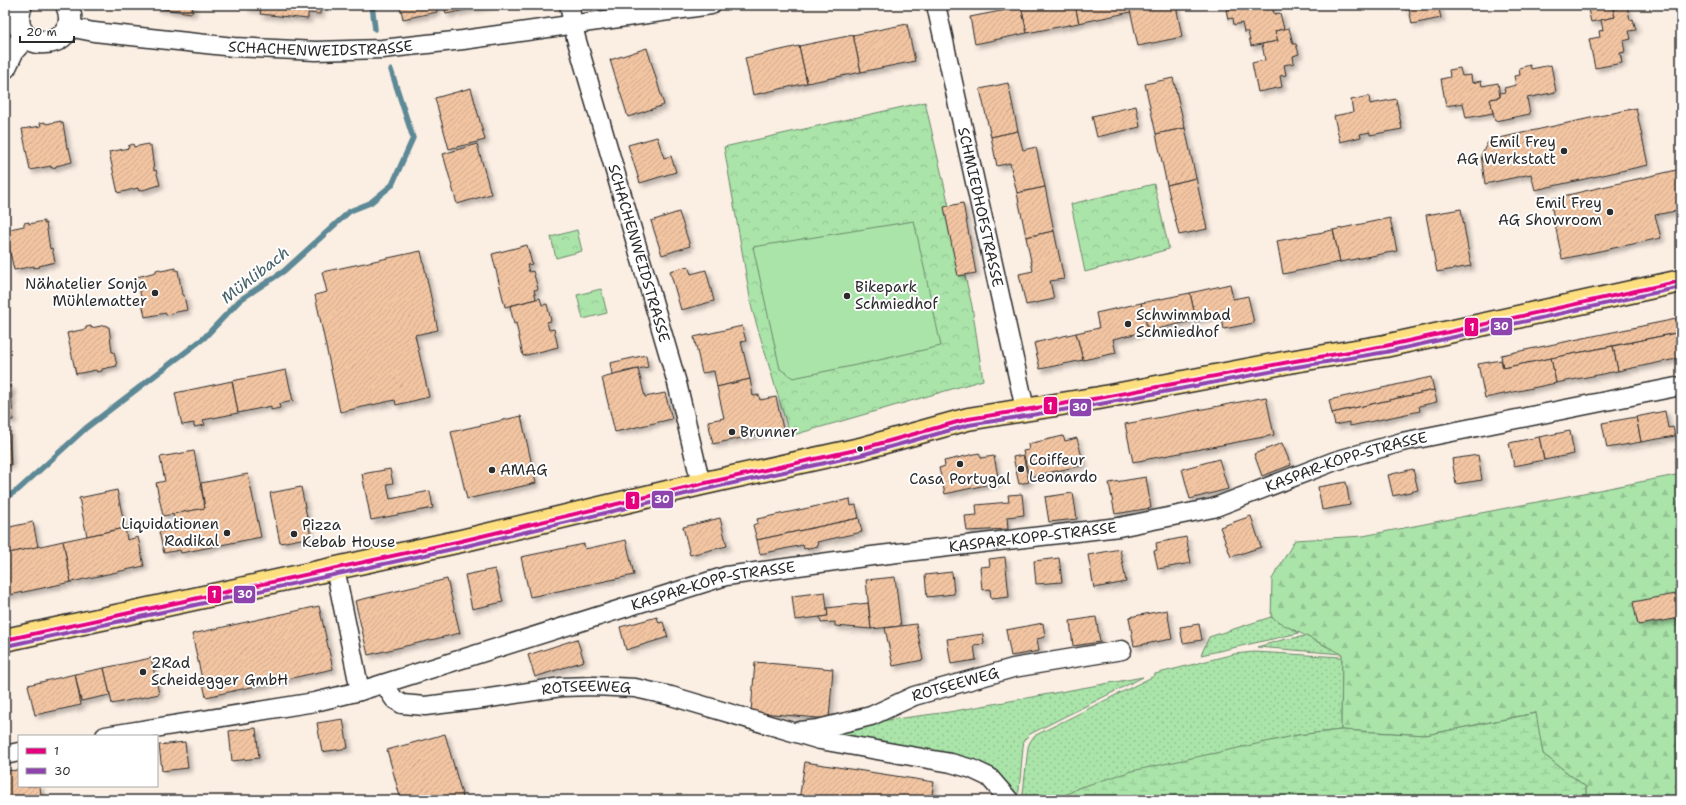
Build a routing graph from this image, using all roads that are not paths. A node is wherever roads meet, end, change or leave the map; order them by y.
1 (67, 5) edge
2 (569, 5) edge
3 (711, 5) edge
4 (936, 5) edge
5 (15, 12) edge
6 (572, 24) junction
7 (68, 27) junction
8 (26, 36) junction
9 (5, 67) edge
10 (1681, 281) edge
11 (1681, 386) edge
12 (1025, 409) junction
13 (701, 484) junction
14 (335, 568) junction
15 (5, 640) edge
16 (1122, 650) dead end
17 (384, 684) junction
18 (360, 691) junction
19 (793, 732) junction
20 (111, 735) edge
21 (18, 752) edge
22 (5, 755) edge
23 (1009, 800) edge

1 - 7 main road
2 - 6 street
3 - 6 street, SCHACHENWEIDSTRASSE
4 - 12 street, SCHMIEDHOFSTRASSE
5 - 8 main road
6 - 7 street, SCHACHENWEIDSTRASSE
6 - 13 street, SCHACHENWEIDSTRASSE
7 - 8 main road
8 - 9 main road
10 - 12 main road
11 - 17 street, KASPAR-KOPP-STRASSE
12 - 13 main road
13 - 14 main road
14 - 15 main road
14 - 18 street
16 - 19 street, ROTSEEWEG
17 - 18 street, KASPAR-KOPP-STRASSE
17 - 19 street, ROTSEEWEG
18 - 20 street, KASPAR-KOPP-STRASSE
19 - 23 street, ROTSEEWEG
21 - 22 street

